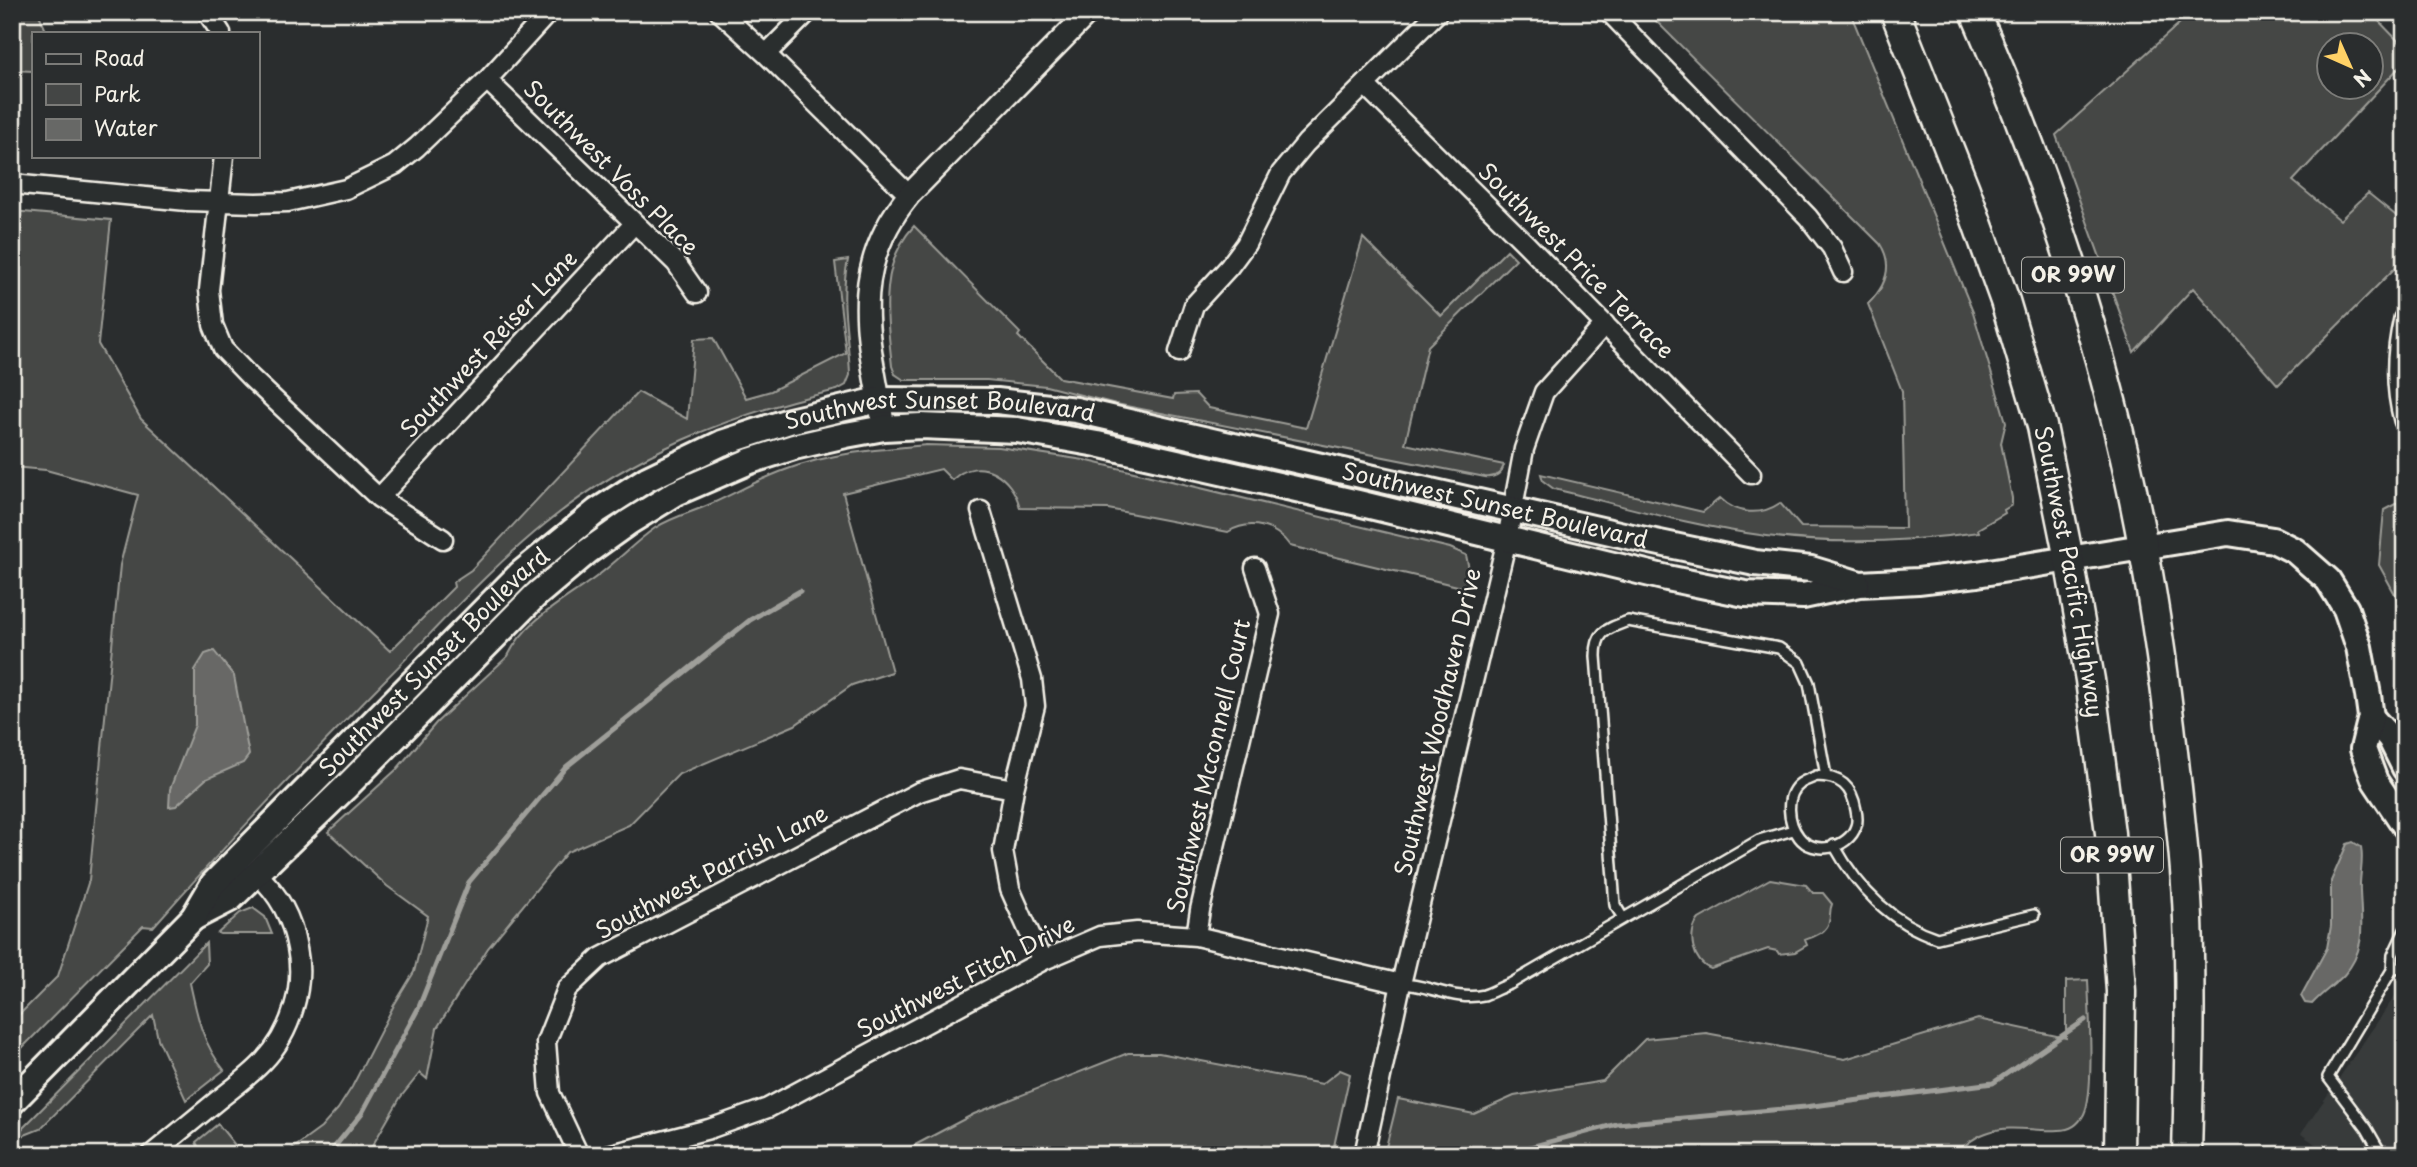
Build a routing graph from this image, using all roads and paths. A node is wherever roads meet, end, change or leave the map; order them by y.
1 (207, 12) edge
2 (549, 12) edge
3 (720, 12) edge
4 (808, 12) edge
5 (1089, 12) edge
6 (1438, 12) edge
7 (1609, 12) edge
8 (1895, 12) edge
9 (1975, 12) edge
10 (220, 32) edge
11 (766, 54) junction
12 (487, 80) junction
13 (1365, 85) junction
14 (224, 158) edge
15 (12, 184) edge
16 (909, 195) junction
17 (220, 202) junction
18 (634, 224) junction
19 (1843, 272) dead end
20 (697, 293) dead end
21 (2405, 319) edge
22 (1605, 324) junction
23 (1179, 352) dead end
24 (879, 400) junction
25 (2405, 420) edge
26 (884, 428) junction
27 (1751, 474) dead end
28 (379, 498) junction
29 (1512, 509) junction
30 (981, 511) dead end
31 (443, 539) dead end
32 (1507, 539) junction
33 (2142, 546) junction
34 (2069, 559) junction
35 (1255, 568) dead end
36 (1860, 584) junction
37 (2371, 717) junction
38 (2405, 768) edge
39 (1826, 776) junction
40 (1014, 789) junction
41 (2405, 826) edge
42 (1793, 830) junction
43 (1834, 845) junction
44 (257, 874) junction
45 (2034, 915) dead end
46 (193, 918) junction
47 (1623, 918) junction
48 (2405, 930) edge
49 (1196, 936) junction
50 (1042, 961) junction
51 (2405, 966) edge
52 (2392, 970) junction
53 (1401, 984) junction
54 (12, 1102) edge
55 (151, 1155) edge
56 (579, 1155) edge
57 (608, 1155) edge
58 (1364, 1155) edge
59 (2119, 1155) edge
60 (2187, 1155) edge
61 (2382, 1155) edge

1 - 10 street
2 - 12 street
3 - 11 street
4 - 11 street
5 - 16 street
6 - 13 street
7 - 19 street
8 - 34 highway, Southwest Pacific Highway / OR 99W
9 - 33 highway, OR 99W
11 - 16 street
12 - 17 street
12 - 18 street, Southwest Voss Place
13 - 22 street, Southwest Price Terrace
13 - 23 street
14 - 17 street
15 - 17 street
16 - 24 street
17 - 28 street
18 - 20 street, Southwest Voss Place
18 - 28 street, Southwest Reiser Lane
21 - 25 street
22 - 27 street, Southwest Price Terrace
22 - 29 street, Southwest Woodhaven Drive
24 - 26 street
24 - 29 main road, Southwest Sunset Boulevard
24 - 46 main road, Southwest Sunset Boulevard
26 - 32 main road, Southwest Sunset Boulevard
26 - 44 main road, Southwest Sunset Boulevard
28 - 31 street
29 - 32 street, Southwest Woodhaven Drive
29 - 36 main road, Southwest Sunset Boulevard
30 - 40 street
32 - 36 main road, Southwest Sunset Boulevard
32 - 53 street, Southwest Woodhaven Drive
33 - 34 main road, Southwest Sunset Boulevard
33 - 37 main road, Southwest Sunset Boulevard
33 - 60 highway, OR 99W
34 - 36 main road, Southwest Sunset Boulevard
34 - 59 highway, Southwest Pacific Highway / OR 99W
35 - 49 street, Southwest Mcconnell Court
37 - 38 main road
37 - 41 main road
39 - 42 lane
39 - 43 lane
39 - 47 lane
40 - 50 street
40 - 56 street, Southwest Parrish Lane
42 - 43 lane
42 - 47 lane
43 - 45 lane
44 - 46 main road, Southwest Sunset Boulevard
44 - 55 street
46 - 54 main road, Southwest Sunset Boulevard
47 - 53 lane
48 - 52 lane
49 - 50 street, Southwest Fitch Drive
49 - 53 street, Southwest Fitch Drive
50 - 57 street, Southwest Fitch Drive
51 - 52 lane
52 - 61 lane
53 - 58 street, Southwest Woodhaven Drive

